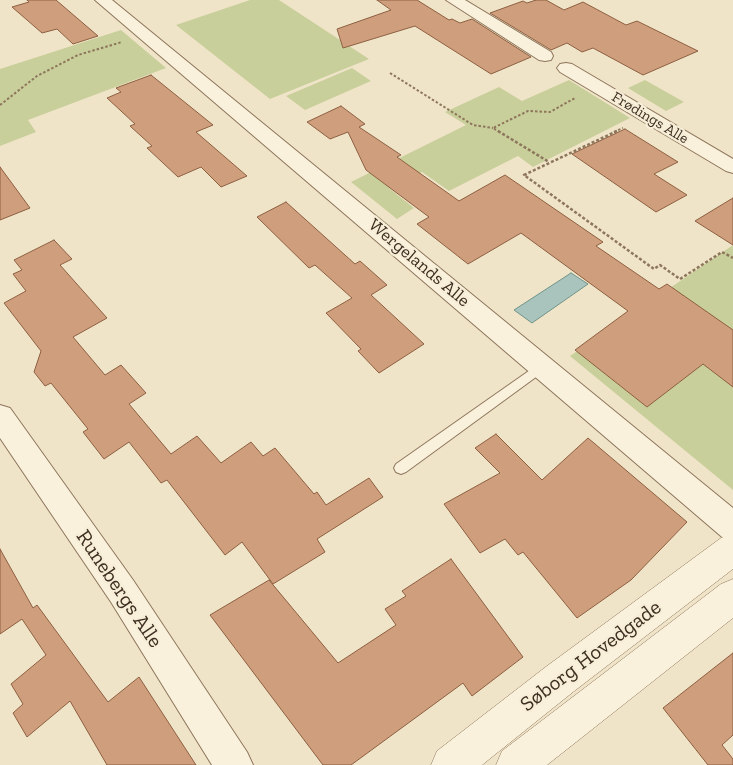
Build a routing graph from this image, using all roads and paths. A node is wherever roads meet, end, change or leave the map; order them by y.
1 (103, 0) edge
2 (454, 0) edge
3 (146, 36) junction
4 (545, 56) dead end
5 (566, 68) dead end
6 (390, 73) dead end
7 (575, 98) dead end
8 (0, 105) edge
9 (647, 116) junction
10 (493, 128) junction
11 (550, 163) junction
12 (733, 167) edge
13 (733, 258) edge
14 (543, 366) junction
15 (0, 416) edge
16 (401, 468) dead end
17 (733, 527) edge
18 (733, 549) edge
19 (733, 596) edge
20 (234, 765) edge
21 (451, 765) edge
22 (516, 765) edge

1 - 3 street, Wergelands Alle
2 - 4 street
3 - 8 path
3 - 14 street, Wergelands Alle
5 - 9 street, Frødings Alle
6 - 10 path
7 - 10 path
9 - 11 path
9 - 12 street, Frødings Alle
10 - 11 path
11 - 13 path
14 - 16 lane
14 - 17 street, Wergelands Alle
15 - 20 street, Runebergs Alle
18 - 21 street, Søborg Hovedgade
19 - 22 street, Søborg Hovedgade

